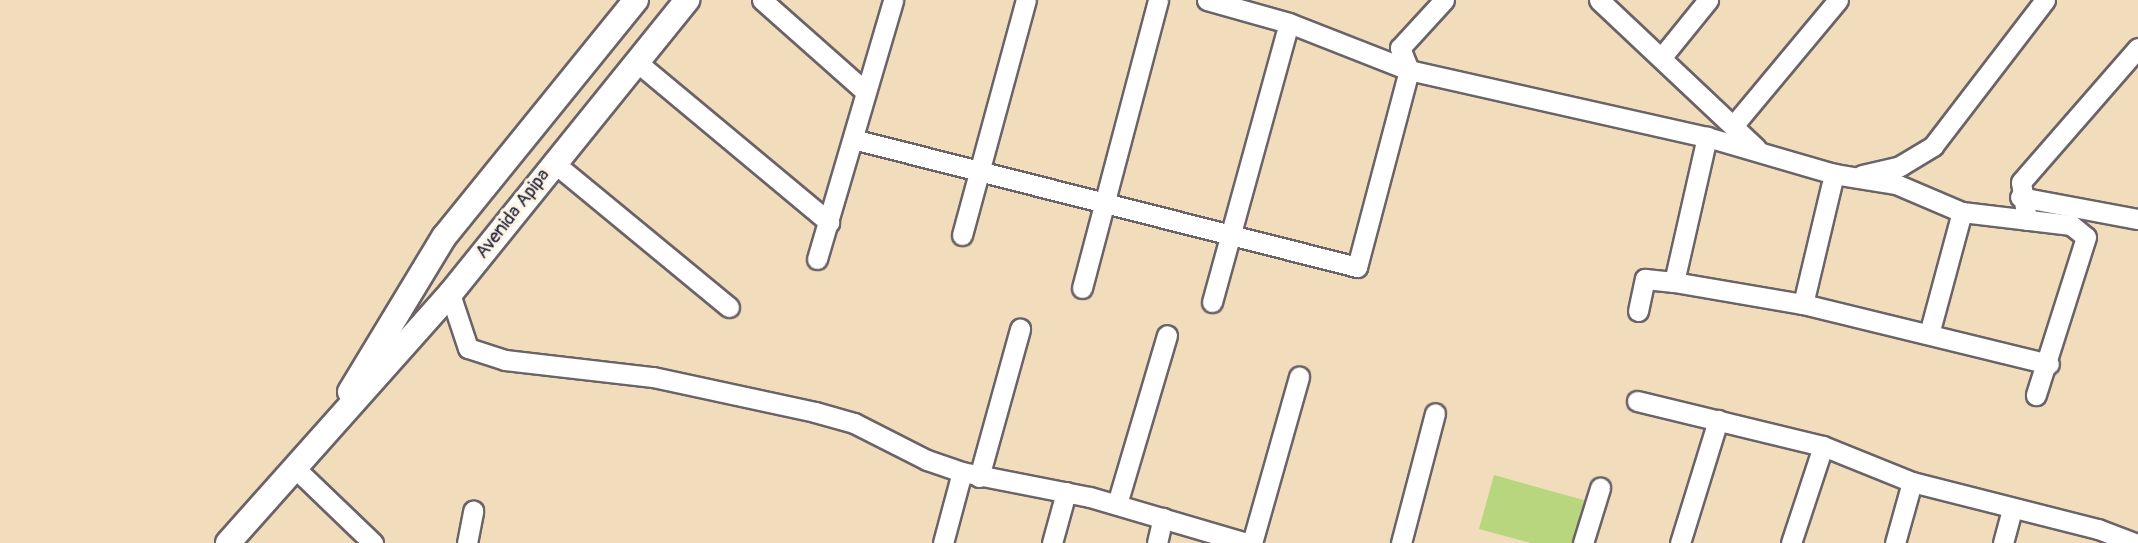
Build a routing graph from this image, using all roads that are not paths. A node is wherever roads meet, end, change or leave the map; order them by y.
1 (636, 0) edge
2 (687, 0) edge
3 (762, 0) edge
4 (893, 0) edge
5 (1026, 0) edge
6 (1158, 0) edge
7 (1207, 0) edge
8 (1279, 0) edge
9 (1444, 0) edge
10 (1599, 0) edge
11 (1708, 0) edge
12 (1838, 0) edge
13 (2045, 0) edge
14 (1266, 16) junction
15 (1289, 23) junction
16 (2138, 48) edge
17 (1661, 58) junction
18 (638, 63) junction
19 (1409, 70) junction
20 (865, 90) junction
21 (1733, 126) junction
22 (1707, 137) junction
23 (853, 139) junction
24 (1759, 151) junction
25 (553, 162) junction
26 (980, 168) junction
27 (1843, 176) junction
28 (2020, 197) junction
29 (2138, 198) edge
30 (1105, 201) junction
31 (1962, 212) junction
32 (2131, 216) edge
33 (2027, 220) junction
34 (829, 222) junction
35 (1229, 233) junction
36 (962, 235) dead end
37 (817, 259) dead end
38 (1674, 282) junction
39 (1082, 288) dead end
40 (450, 294) junction
41 (1212, 302) dead end
42 (1803, 304) junction
43 (729, 307) dead end
44 (1639, 311) dead end
45 (1020, 329) dead end
46 (1929, 334) junction
47 (1167, 335) dead end
48 (2049, 364) junction
49 (1299, 377) dead end
50 (2036, 395) dead end
51 (1637, 401) dead end
52 (1435, 413) dead end
53 (1718, 420) junction
54 (333, 423) junction
55 (1823, 446) junction
56 (296, 469) junction
57 (971, 474) junction
58 (1912, 482) junction
59 (1600, 488) dead end
60 (1066, 492) junction
61 (1118, 504) junction
62 (2012, 509) junction
63 (473, 511) dead end
64 (1163, 519) junction
65 (2108, 538) edge
66 (228, 543) edge
67 (373, 543) edge
68 (467, 543) edge
69 (943, 543) edge
70 (1052, 543) edge
71 (1157, 543) edge
72 (1249, 543) edge
73 (1401, 543) edge
74 (1583, 543) edge
75 (1680, 543) edge
76 (1791, 543) edge
77 (1895, 543) edge
78 (2003, 543) edge
79 (2135, 543) edge

1 - 54 street, Avenida Apipa
2 - 18 street, Avenida Apipa
3 - 20 street
4 - 20 street
5 - 26 street
6 - 30 street
7 - 14 street
8 - 14 street
9 - 19 street
10 - 17 street
11 - 17 street
12 - 21 street
13 - 27 street
14 - 15 street
15 - 19 street
15 - 35 street
16 - 28 street
17 - 21 street
18 - 25 street, Avenida Apipa
18 - 34 street
19 - 22 street
19 - 35 street
20 - 23 street
21 - 24 street
22 - 24 street
22 - 38 street
23 - 26 street
23 - 34 street
24 - 27 street
25 - 40 street, Avenida Apipa
25 - 43 street
26 - 30 street
26 - 36 street
27 - 31 street
27 - 42 street
28 - 32 street
28 - 33 street
29 - 32 street
30 - 35 street
30 - 39 street
31 - 33 street
31 - 46 street
33 - 48 street
34 - 37 street
35 - 41 street
38 - 42 street
38 - 44 street
40 - 54 street, Avenida Apipa
40 - 57 street
42 - 46 street
45 - 57 street
46 - 48 street
47 - 61 street
48 - 50 street
49 - 72 street
51 - 53 street
52 - 73 street
53 - 55 street
53 - 75 street
54 - 56 street, Avenida Apipa
55 - 58 street
55 - 76 street
56 - 66 street, Avenida Apipa
56 - 67 street
57 - 60 street
57 - 69 street
58 - 62 street
58 - 77 street
59 - 74 street
60 - 61 street
60 - 70 street
61 - 64 street
62 - 65 street
62 - 78 street
63 - 68 street
64 - 71 street
64 - 72 street
65 - 79 street

